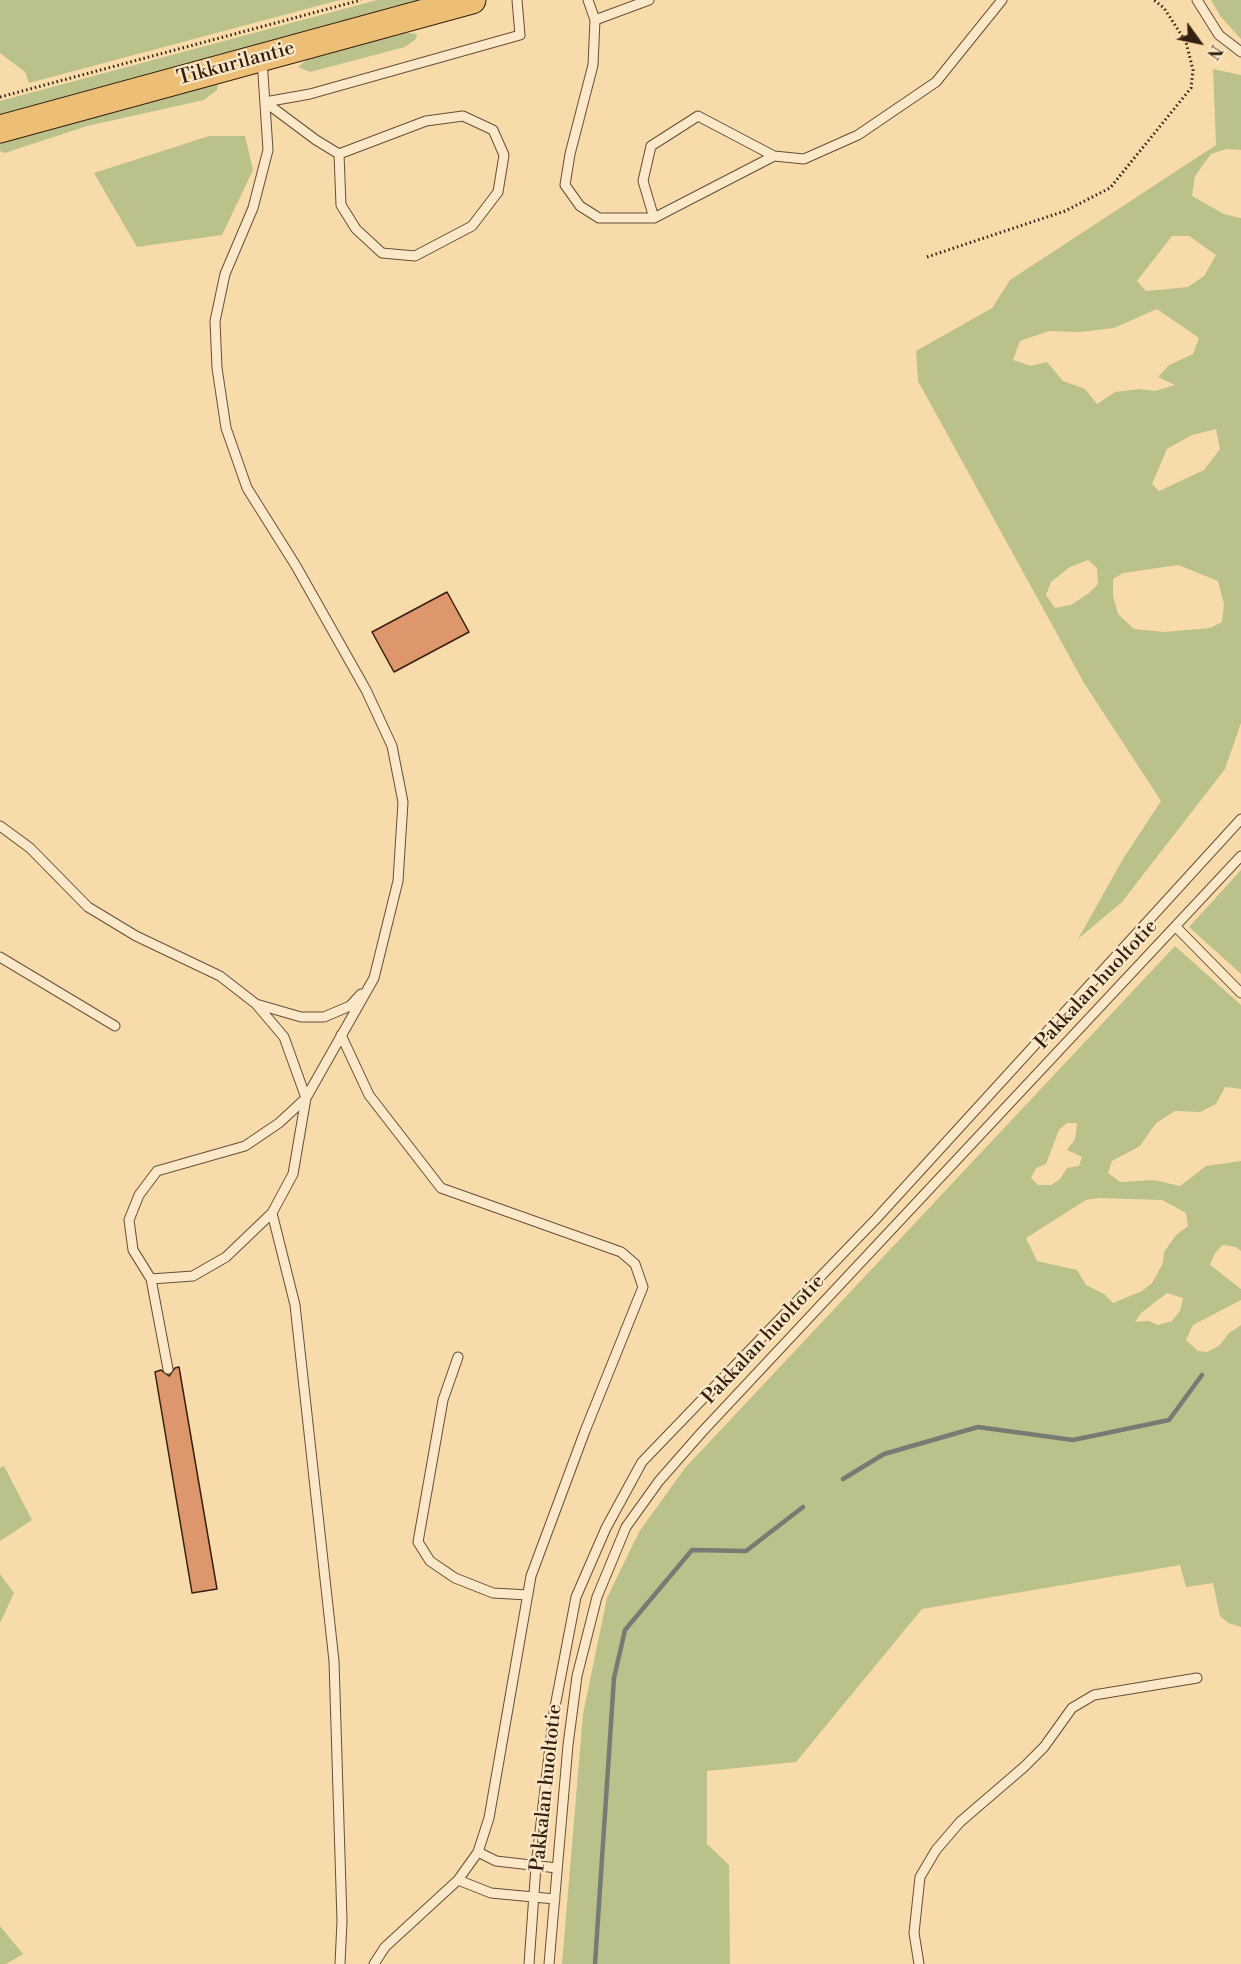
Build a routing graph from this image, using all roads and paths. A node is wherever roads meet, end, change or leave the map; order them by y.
1 (361, 0) edge
2 (472, 0) edge
3 (517, 0) edge
4 (588, 0) edge
5 (649, 0) edge
6 (1002, 0) edge
7 (1154, 0) edge
8 (1197, 0) edge
9 (595, 20) junction
10 (1241, 52) edge
11 (262, 56) junction
12 (0, 97) edge
13 (265, 102) junction
14 (0, 129) edge
15 (339, 154) junction
16 (774, 156) junction
17 (654, 218) junction
18 (927, 257) dead end
19 (1241, 819) edge
20 (0, 826) edge
21 (1241, 856) edge
22 (1176, 927) junction
23 (0, 957) edge
24 (374, 978) junction
25 (1241, 993) edge
26 (256, 1004) junction
27 (115, 1026) dead end
28 (341, 1035) junction
29 (306, 1098) junction
30 (272, 1212) junction
31 (151, 1279) junction
32 (458, 1357) dead end
33 (168, 1369) dead end
34 (528, 1594) junction
35 (1197, 1678) dead end
36 (478, 1852) junction
37 (536, 1866) junction
38 (557, 1868) junction
39 (459, 1880) junction
40 (534, 1897) junction
41 (555, 1899) junction
42 (340, 1964) edge
43 (374, 1964) edge
44 (529, 1964) edge
45 (549, 1964) edge
46 (919, 1964) edge

1 - 12 path
2 - 11 main road, Tikkurilantie
3 - 13 lane
4 - 9 lane
5 - 9 lane
6 - 16 lane
7 - 18 path
8 - 10 lane
9 - 17 lane
11 - 13 lane
11 - 14 main road, Tikkurilantie
13 - 15 lane
13 - 24 lane
15 - 15 lane
16 - 17 lane
16 - 17 lane
19 - 37 lane
20 - 26 lane
21 - 22 lane, Pakkalan huoltotie
22 - 25 lane
22 - 38 lane, Pakkalan huoltotie
23 - 27 lane
24 - 26 lane
24 - 28 lane
26 - 29 lane
28 - 29 lane
28 - 34 lane
29 - 30 lane
29 - 31 lane
30 - 31 lane
30 - 42 lane
31 - 33 lane
32 - 34 lane
34 - 36 lane
35 - 46 lane
36 - 37 lane
36 - 39 lane
37 - 38 lane
37 - 40 lane
38 - 41 lane, Pakkalan huoltotie
39 - 40 lane
39 - 43 lane
40 - 41 lane
40 - 44 lane
41 - 45 lane, Pakkalan huoltotie

